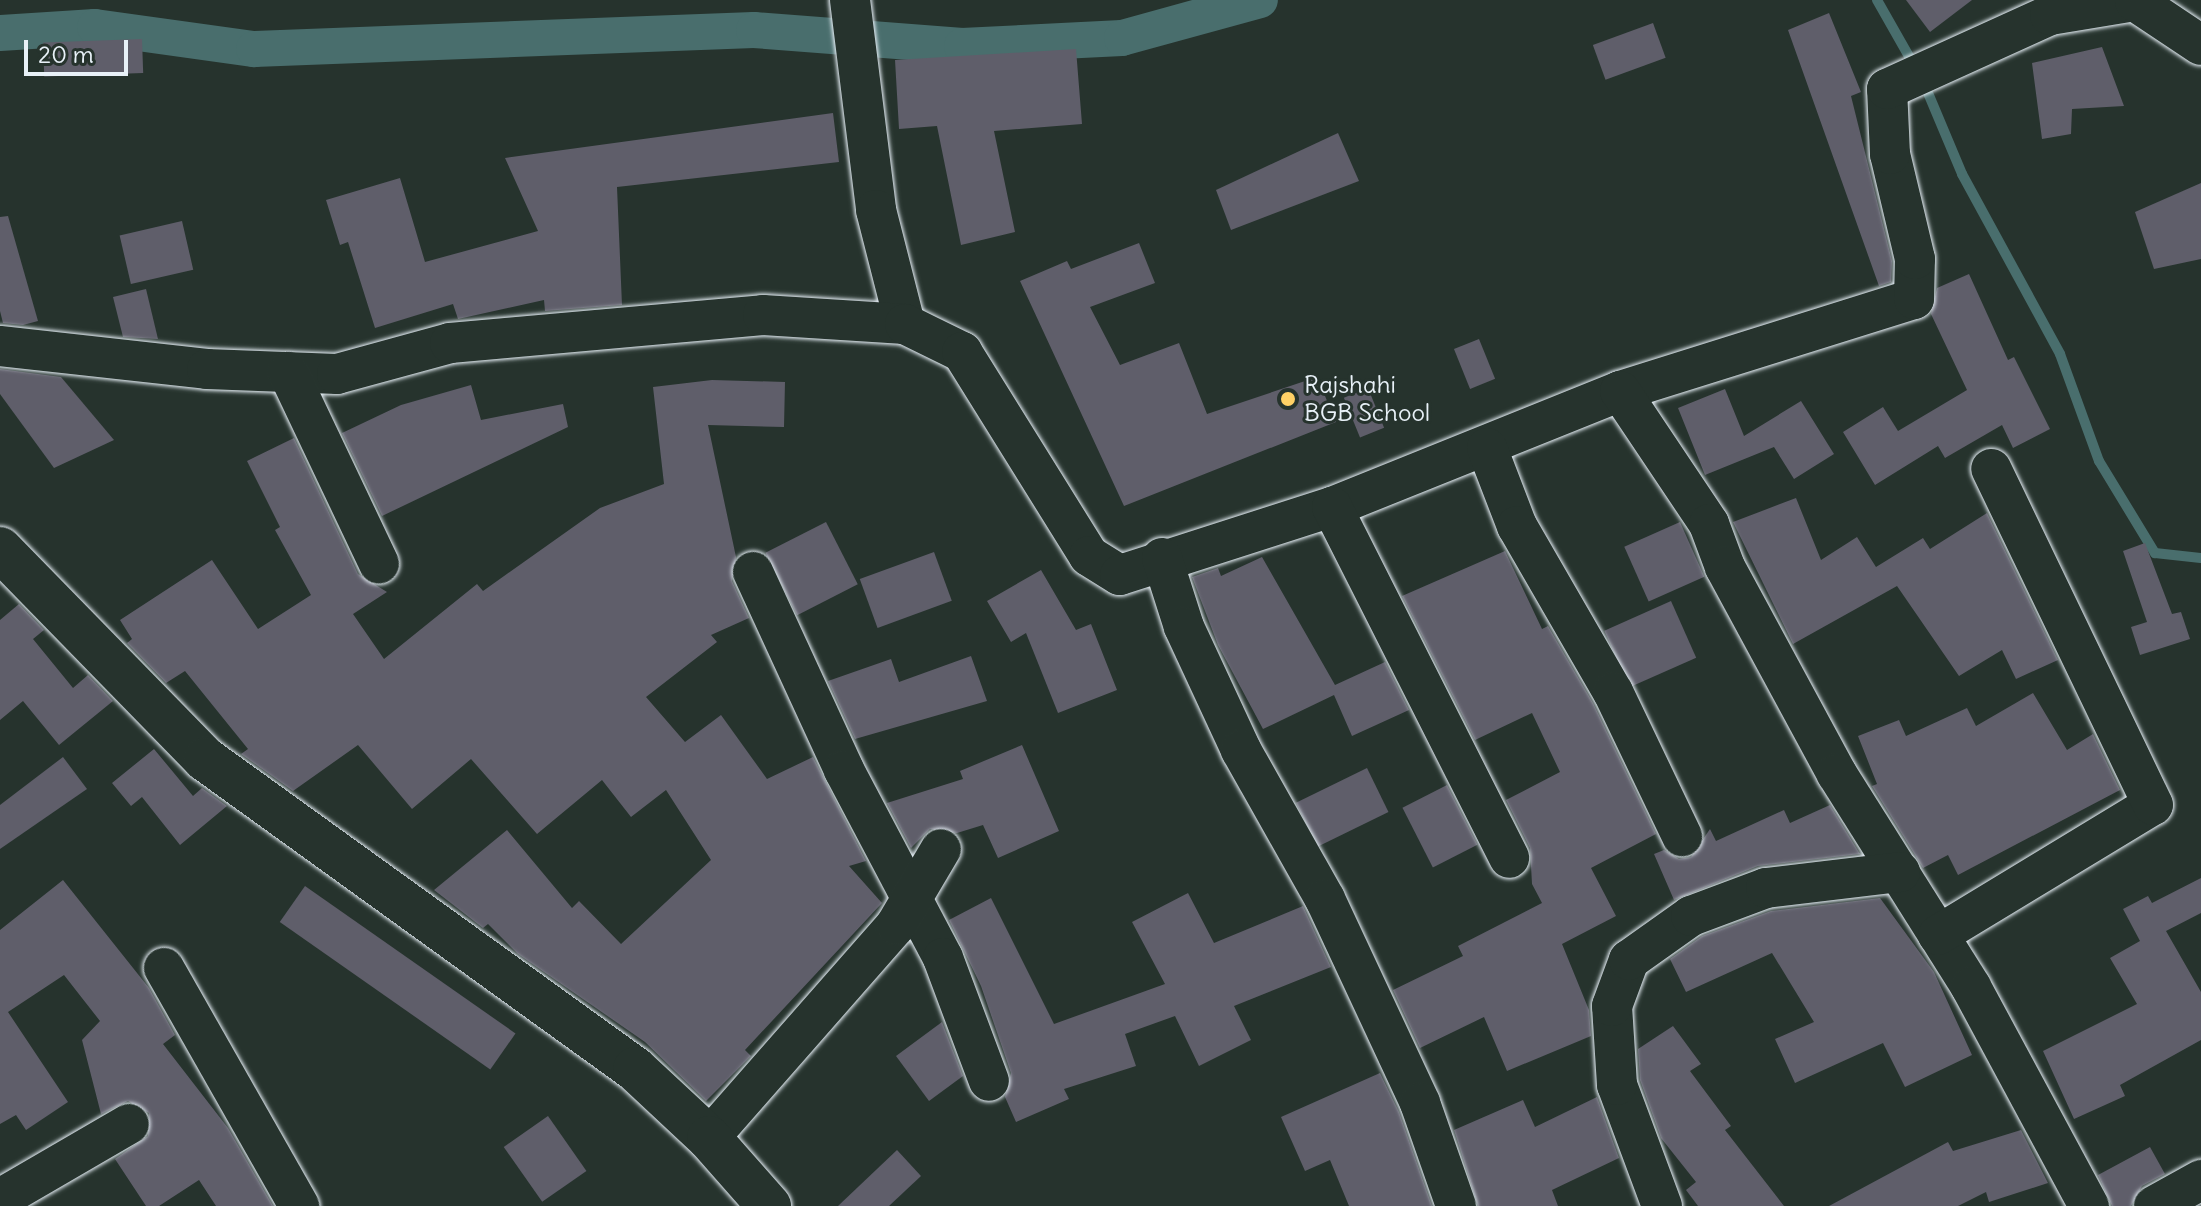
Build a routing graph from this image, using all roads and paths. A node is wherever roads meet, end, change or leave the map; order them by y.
1 (2135, 1) edge
2 (852, 2) edge
3 (2201, 45) edge
4 (905, 324) junction
5 (0, 346) edge
6 (288, 372) junction
7 (1620, 391) junction
8 (1487, 448) junction
9 (1991, 469) dead end
10 (1332, 507) junction
11 (0, 549) edge
12 (1162, 558) junction
13 (379, 564) dead end
14 (753, 572) dead end
15 (1682, 836) dead end
16 (941, 849) dead end
17 (1509, 858) dead end
18 (1900, 872) junction
19 (911, 900) junction
20 (1938, 935) junction
21 (164, 968) dead end
22 (989, 1081) dead end
23 (129, 1124) dead end
24 (709, 1138) junction
25 (2201, 1180) edge
26 (23, 1196) edge
27 (299, 1206) edge
28 (769, 1206) edge
29 (1456, 1206) edge
30 (1662, 1206) edge
31 (2089, 1206) edge
32 (2154, 1206) edge

1 - 3 street
1 - 7 street
2 - 4 street
4 - 6 street
4 - 12 street
5 - 6 street
6 - 13 street
7 - 8 street
7 - 18 street
8 - 10 street
8 - 15 street
9 - 20 street
10 - 12 street
10 - 17 street
11 - 24 street
12 - 29 street
14 - 19 street
16 - 19 street
18 - 20 street
18 - 30 street
19 - 22 street
19 - 24 street
20 - 31 street
21 - 27 street
23 - 26 street
24 - 28 street
25 - 32 street

